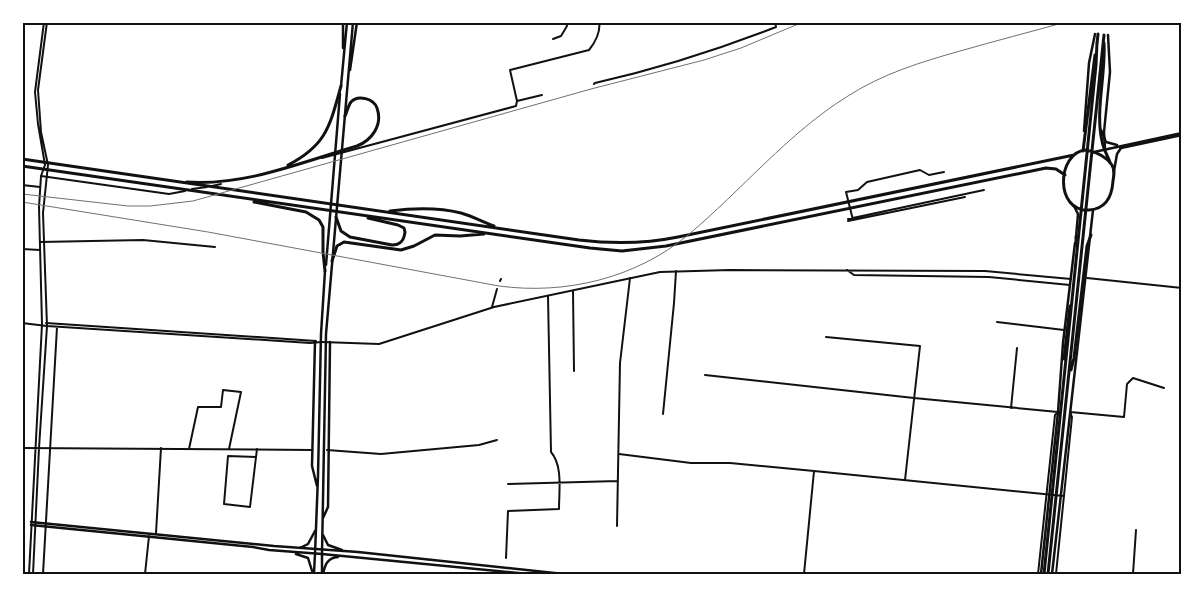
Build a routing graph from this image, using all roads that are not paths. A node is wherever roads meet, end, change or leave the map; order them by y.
1 (46, 22) edge
2 (343, 22) edge
3 (347, 22) edge
4 (352, 22) edge
5 (357, 22) edge
6 (566, 22) edge
7 (599, 22) edge
8 (775, 22) edge
9 (1097, 34) joint
10 (1106, 35) junction
11 (343, 38) junction
12 (553, 39) dead end
13 (1097, 42) junction
14 (1098, 65) junction
15 (348, 82) junction
16 (594, 84) dead end
17 (341, 86) junction
18 (542, 95) dead end
19 (518, 101) junction
20 (344, 116) junction
21 (1100, 127) junction
22 (1084, 134) junction
23 (1182, 134) edge
24 (1105, 139) junction
25 (1121, 145) junction
26 (1083, 150) junction
27 (1105, 150) junction
28 (1094, 152) junction
29 (1074, 155) junction
30 (22, 159) edge
31 (312, 161) dead end
32 (22, 166) edge
33 (1112, 166) junction
34 (280, 168) junction
35 (944, 172) dead end
36 (1114, 173) junction
37 (1065, 175) junction
38 (42, 176) junction
39 (46, 176) junction
40 (163, 180) junction
41 (221, 184) dead end
42 (22, 186) edge
43 (40, 186) junction
44 (984, 190) dead end
45 (222, 196) junction
46 (964, 197) dead end
47 (1073, 205) junction
48 (1094, 210) junction
49 (385, 211) junction
50 (348, 213) junction
51 (336, 217) junction
52 (852, 219) junction
53 (848, 220) dead end
54 (501, 228) junction
55 (489, 233) junction
56 (1091, 235) junction
57 (1076, 238) junction
58 (40, 242) junction
59 (44, 242) junction
60 (215, 247) dead end
61 (22, 249) edge
62 (40, 250) junction
63 (332, 261) junction
64 (847, 270) junction
65 (875, 270) junction
66 (325, 271) junction
67 (676, 271) junction
68 (875, 275) junction
69 (630, 278) junction
70 (1087, 278) junction
71 (1071, 279) junction
72 (1070, 285) junction
73 (1182, 288) edge
74 (497, 290) dead end
75 (573, 291) junction
76 (548, 296) junction
77 (492, 308) junction
78 (997, 322) dead end
79 (22, 323) edge
80 (42, 324) junction
81 (47, 325) junction
82 (57, 327) junction
83 (1064, 330) junction
84 (826, 337) dead end
85 (315, 342) junction
86 (330, 342) junction
87 (1018, 348) dead end
88 (574, 370) dead end
89 (705, 375) dead end
90 (1066, 384) junction
91 (1164, 388) dead end
92 (914, 398) junction
93 (1011, 408) junction
94 (1058, 412) junction
95 (1070, 412) junction
96 (663, 414) dead end
97 (497, 440) dead end
98 (22, 448) edge
99 (37, 448) junction
100 (50, 448) junction
101 (161, 448) junction
102 (189, 449) junction
103 (229, 449) junction
104 (257, 449) junction
105 (312, 450) junction
106 (327, 450) junction
107 (619, 454) junction
108 (256, 457) junction
109 (814, 471) junction
110 (905, 480) junction
111 (618, 481) junction
112 (560, 482) junction
113 (508, 484) dead end
114 (318, 488) junction
115 (1048, 495) junction
116 (1062, 496) junction
117 (322, 519) junction
118 (31, 523) junction
119 (36, 524) junction
120 (46, 524) junction
121 (322, 526) junction
122 (617, 526) dead end
123 (316, 530) junction
124 (1136, 530) dead end
125 (156, 534) junction
126 (149, 535) junction
127 (294, 548) junction
128 (321, 549) junction
129 (315, 550) junction
130 (290, 552) junction
131 (349, 552) junction
132 (315, 554) junction
133 (322, 554) junction
134 (346, 557) junction
135 (506, 558) dead end
136 (538, 573) edge
137 (29, 574) edge
138 (33, 574) edge
139 (43, 574) edge
140 (145, 574) edge
141 (313, 574) edge
142 (322, 574) edge
143 (528, 574) edge
144 (544, 574) edge
145 (564, 574) edge
146 (804, 574) edge
147 (1048, 574) edge
148 (1054, 574) edge
149 (1133, 574) edge
150 (1041, 575) edge

1 - 38 street
1 - 39 street
2 - 11 main road
3 - 11 main road
4 - 15 main road
5 - 15 main road
6 - 12 street
7 - 19 street
8 - 16 street
9 - 13 highway
9 - 22 main road
10 - 14 highway
10 - 21 highway
10 - 24 main road
11 - 17 main road
13 - 14 highway
13 - 22 highway
14 - 90 highway
15 - 20 main road
17 - 34 highway
17 - 66 main road
18 - 19 street
19 - 31 street
20 - 34 highway
20 - 51 main road
21 - 24 main road
21 - 27 highway
22 - 26 highway
23 - 25 main road
23 - 36 main road
24 - 25 main road
24 - 27 main road
25 - 27 main road
26 - 28 highway
26 - 29 highway
27 - 28 main road
27 - 33 highway
28 - 33 highway
29 - 37 highway
29 - 54 highway
30 - 40 highway
32 - 45 highway
33 - 36 highway
34 - 40 highway
35 - 52 street
36 - 48 highway
37 - 47 highway
37 - 55 highway
38 - 39 street
38 - 43 street
39 - 41 street
39 - 59 street
40 - 49 highway
42 - 43 street
43 - 58 street
44 - 52 street
45 - 50 highway
45 - 66 highway
46 - 52 street
47 - 48 highway
47 - 57 main road
48 - 56 main road
49 - 54 highway
49 - 54 highway
50 - 51 highway
50 - 55 highway
51 - 63 main road
52 - 53 street
55 - 63 highway
56 - 70 main road
56 - 90 highway
57 - 71 main road
57 - 90 highway
58 - 59 street
58 - 62 street
59 - 60 street
59 - 81 street
61 - 62 street
62 - 80 street
63 - 117 main road
64 - 65 street
64 - 67 street
64 - 68 street
65 - 68 street
65 - 71 street
66 - 114 main road
67 - 69 street
67 - 96 street
68 - 72 street
69 - 75 street
69 - 107 street
70 - 73 street
70 - 95 main road
71 - 72 main road
72 - 83 main road
74 - 77 street
75 - 76 street
75 - 88 street
76 - 77 street
76 - 112 street
77 - 86 street
78 - 83 street
79 - 80 street
80 - 81 street
80 - 99 street
81 - 82 street
81 - 85 street
81 - 99 street
82 - 85 street
82 - 100 street
83 - 94 main road
84 - 92 street
85 - 86 street
85 - 105 main road
86 - 106 main road
87 - 93 street
89 - 92 street
90 - 147 highway
90 - 150 highway
91 - 95 street
92 - 93 street
92 - 110 street
93 - 94 street
94 - 115 main road
95 - 116 main road
97 - 106 street
98 - 99 street
99 - 100 street
99 - 118 street
99 - 119 street
100 - 101 street
100 - 120 street
101 - 102 street
101 - 125 street
102 - 103 street
102 - 103 street
103 - 104 street
104 - 105 street
104 - 108 street
105 - 114 main road
106 - 117 main road
107 - 109 street
107 - 111 street
108 - 108 street
109 - 110 street
109 - 146 street
110 - 115 street
111 - 112 street
111 - 122 street
112 - 113 street
112 - 135 street
114 - 123 main road
115 - 116 street
115 - 150 main road
116 - 148 main road
117 - 121 main road
118 - 119 main road
118 - 137 street
119 - 120 main road
119 - 138 street
120 - 126 main road
120 - 139 street
121 - 128 main road
121 - 131 main road
123 - 127 main road
123 - 129 main road
124 - 149 street
125 - 126 main road
125 - 127 main road
126 - 130 main road
126 - 140 street
127 - 129 main road
128 - 129 main road
128 - 131 main road
128 - 133 main road
129 - 132 main road
130 - 132 main road
130 - 141 main road
131 - 136 main road
132 - 133 main road
132 - 141 main road
133 - 134 main road
133 - 142 main road
134 - 142 main road
134 - 143 main road
136 - 144 main road
144 - 145 main road

